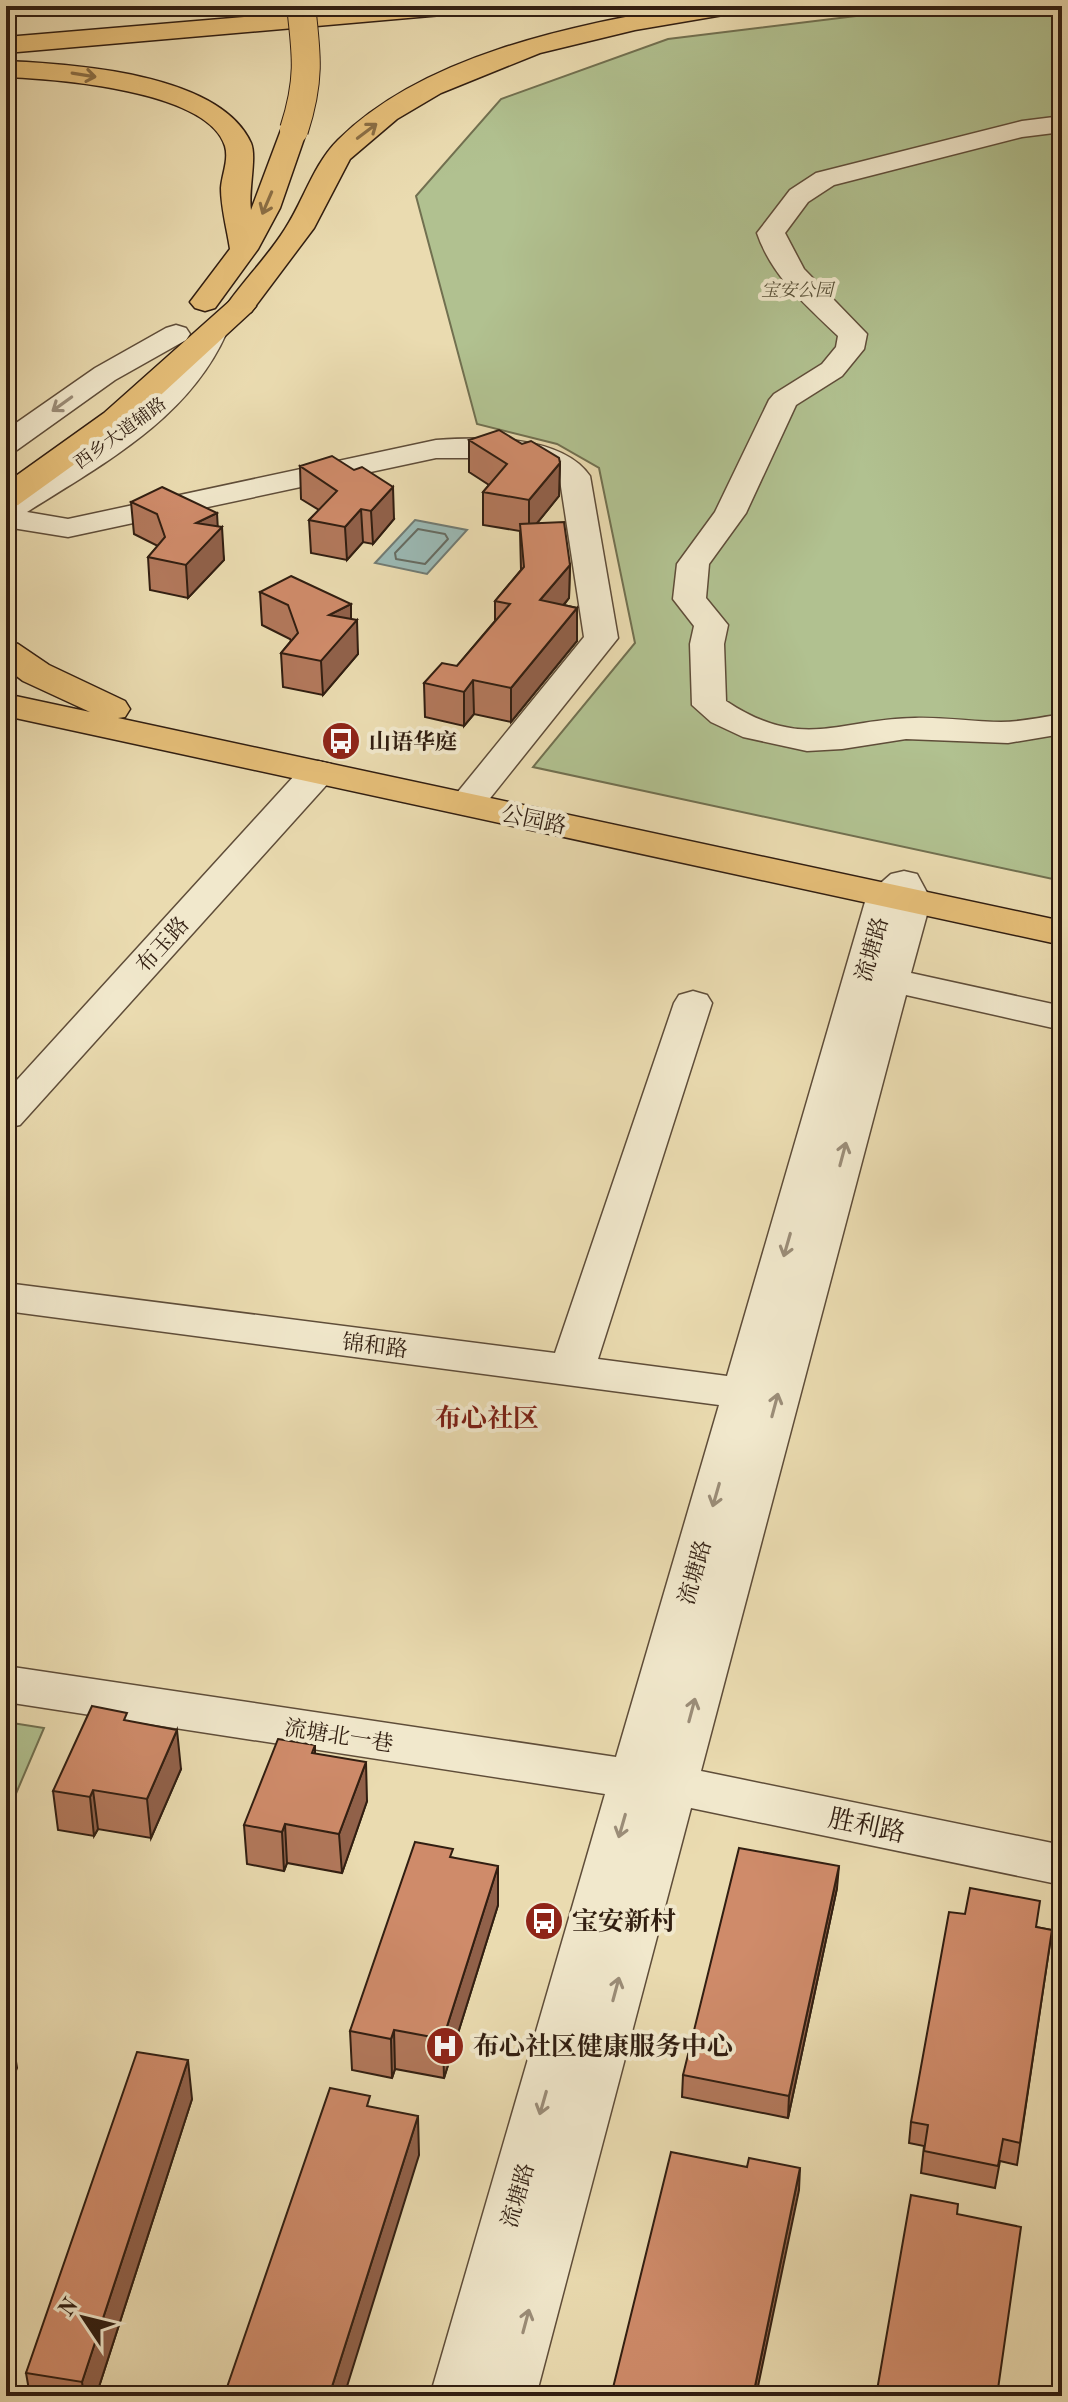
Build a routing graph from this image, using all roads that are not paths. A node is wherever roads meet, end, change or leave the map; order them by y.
1 (301, 6) edge
2 (324, 6) edge
3 (337, 6) edge
4 (465, 6) edge
5 (735, 6) edge
6 (6, 35) edge
7 (6, 45) edge
8 (330, 54) dead end
9 (6, 69) edge
10 (1062, 124) edge
11 (325, 131) dead end
12 (300, 227) junction
13 (244, 249) junction
14 (176, 334) junction
15 (212, 334) junction
16 (103, 417) junction
17 (6, 444) edge
18 (6, 472) edge
19 (6, 498) edge
20 (6, 515) edge
21 (6, 651) edge
22 (6, 689) edge
23 (6, 705) edge
24 (126, 714) junction
25 (1062, 724) edge
26 (318, 772) junction
27 (472, 797) junction
28 (901, 892) junction
29 (1062, 915) edge
30 (1062, 933) edge
31 (890, 980) junction
32 (693, 1003) dead end
33 (1062, 1018) edge
34 (6, 1116) edge
35 (6, 1297) edge
36 (572, 1370) junction
37 (745, 1393) junction
38 (6, 1684) edge
39 (653, 1782) junction
40 (1062, 1865) edge
41 (460, 2396) edge
42 (506, 2396) edge

1 -> 13 main road, bridge
2 - 8 main road
3 - 6 main road
4 - 7 main road
12 -> 5 main road
9 -> 13 main road
10 - 25 street
11 - 12 main road
12 - 15 main road
13 - 14 main road
14 - 16 main road
14 -> 17 street
15 - 16 main road
15 - 20 street, 西乡大道辅路
16 - 18 main road
16 - 19 main road
20 - 27 street
21 - 24 main road
22 - 24 main road, 公园路
23 - 26 main road, 公园路
24 - 27 main road, 公园路
26 - 27 main road, 公园路
26 - 34 street, 布玉路
27 - 28 main road, 公园路
28 - 29 main road, 公园路
28 - 30 main road, 公园路
28 - 31 street, 流塘路
28 -> 37 street, 流塘路
31 - 33 street
39 -> 31 street, 流塘路
32 - 36 street
35 - 36 street, 锦和路
36 - 37 street, 锦和路
37 -> 39 street, 流塘路
38 - 39 street, 流塘北一巷
39 - 40 street, 胜利路
39 -> 41 street, 流塘路
42 -> 39 street, 流塘路

